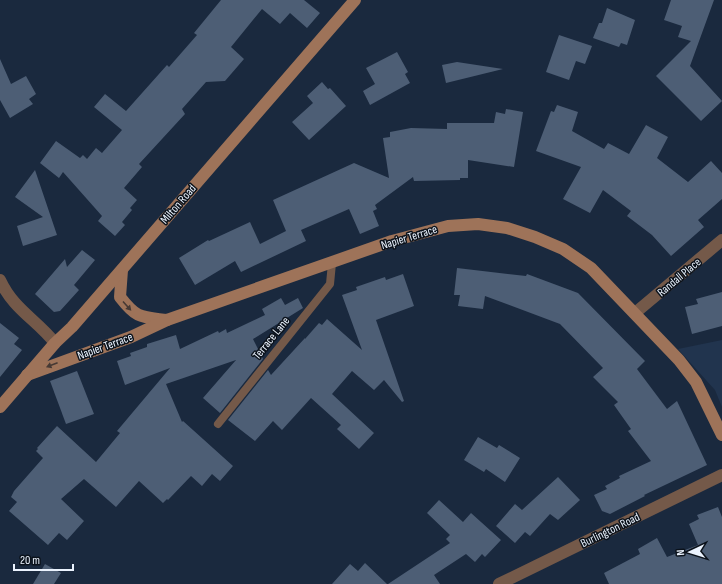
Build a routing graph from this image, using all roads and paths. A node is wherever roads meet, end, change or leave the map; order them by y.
1 (355, 0) edge
2 (722, 240) edge
3 (332, 262) junction
4 (122, 270) junction
5 (0, 280) edge
6 (636, 313) junction
7 (167, 320) junction
8 (55, 343) junction
9 (27, 375) junction
10 (0, 407) edge
11 (218, 424) dead end
12 (722, 435) edge
13 (722, 475) edge
14 (499, 584) edge

1 - 4 street, Milton Road
2 - 6 street, Randall Place
3 - 6 street, Napier Terrace
3 - 7 street, Napier Terrace
3 - 11 lane, Terrace Lane
4 -> 7 street
4 - 8 street, Milton Road
5 - 8 street
6 - 12 street, Napier Terrace
7 -> 9 street, Napier Terrace
8 - 9 street, Milton Road
9 - 10 street, Milton Road
13 - 14 street, Burlington Road

